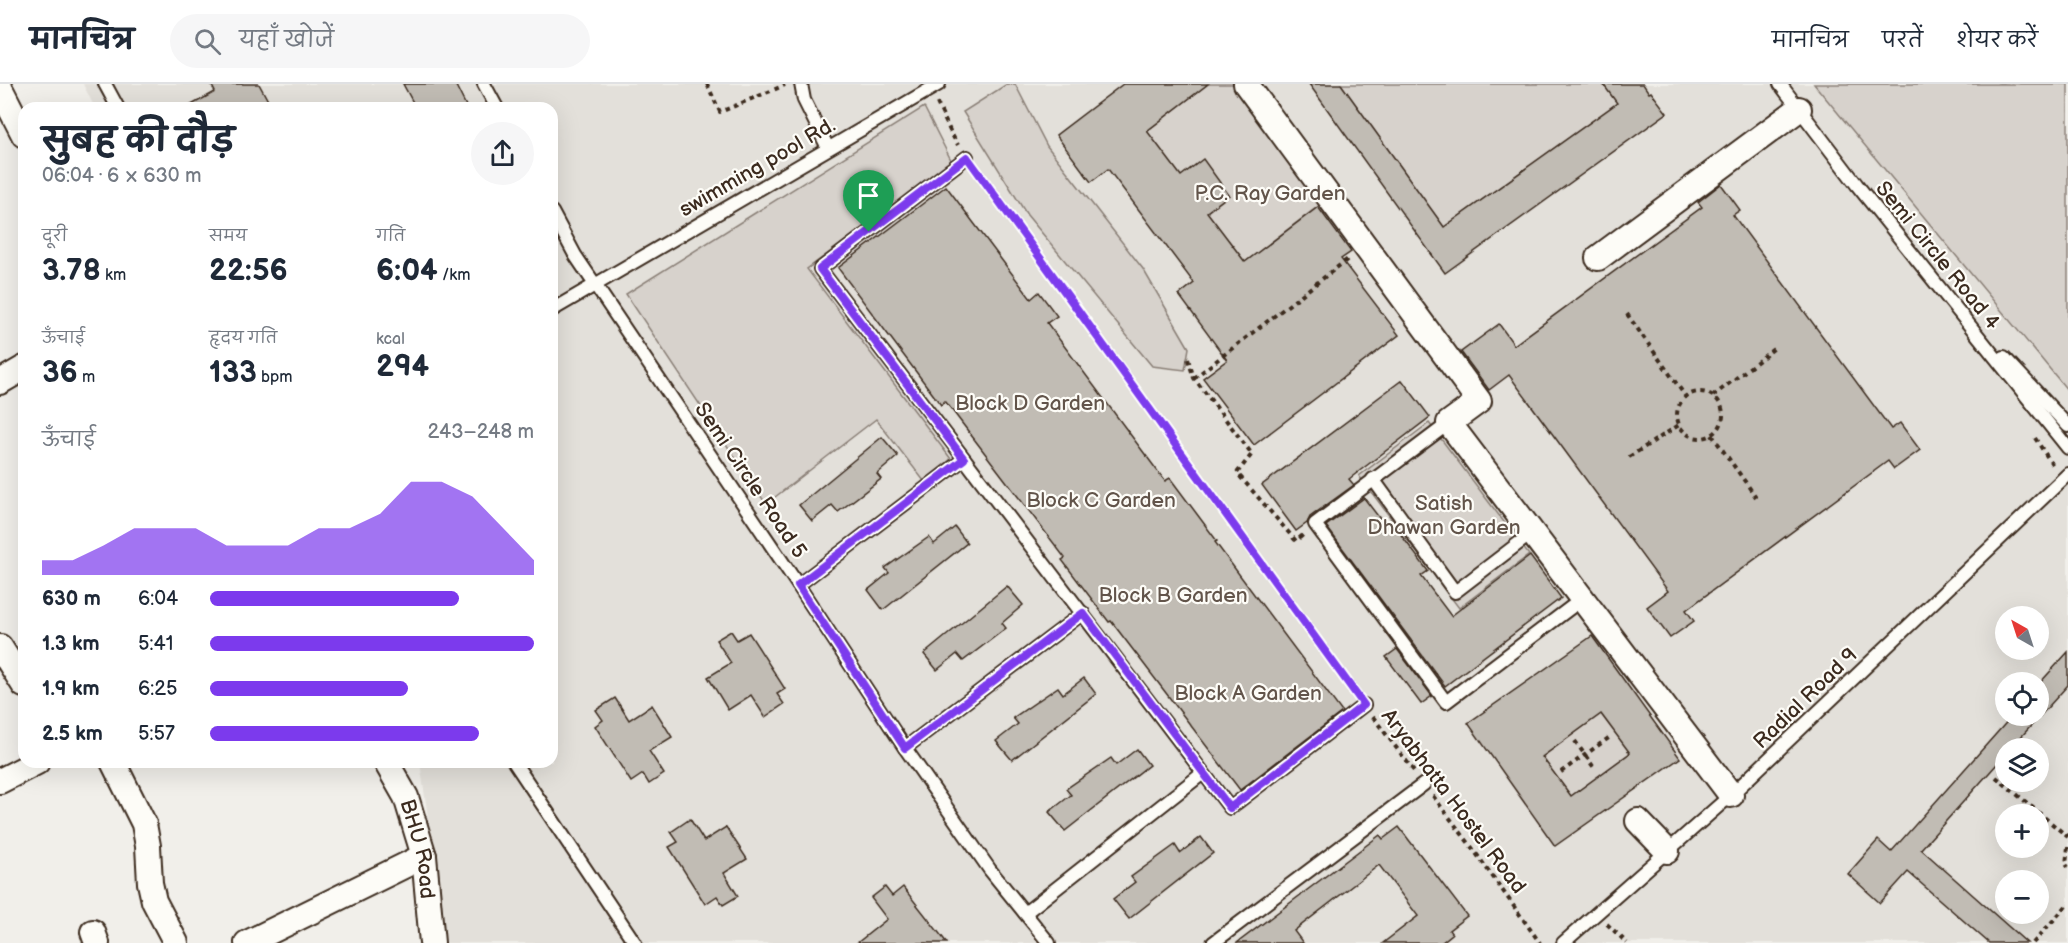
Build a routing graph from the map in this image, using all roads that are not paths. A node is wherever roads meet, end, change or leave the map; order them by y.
1 (105, 84) edge
2 (484, 84) edge
3 (801, 84) edge
4 (1246, 84) edge
5 (1780, 84) edge
6 (933, 86) edge
7 (0, 88) edge
8 (115, 102) edge
9 (493, 102) edge
10 (1799, 109) junction
11 (18, 123) edge
12 (828, 148) junction
13 (967, 157) road end
14 (558, 223) edge
15 (1598, 258) dead end
16 (1928, 274) junction
17 (596, 284) junction
18 (558, 306) edge
19 (18, 372) edge
20 (0, 382) edge
21 (1449, 423) junction
22 (2068, 426) edge
23 (2068, 448) edge
24 (964, 459) junction
25 (2068, 474) edge
26 (1373, 479) junction
27 (1532, 533) junction
28 (798, 585) junction
29 (1582, 599) junction
30 (1083, 613) junction
31 (0, 647) edge
32 (12, 675) edge
33 (1364, 705) road end
34 (905, 748) junction
35 (25, 768) edge
36 (116, 768) edge
37 (389, 768) edge
38 (518, 768) edge
39 (1203, 773) junction
40 (0, 781) edge
41 (1424, 784) road end
42 (1731, 795) junction
43 (1638, 821) dead end
44 (1667, 851) junction
45 (424, 856) junction
46 (1025, 913) junction
47 (176, 943) edge
48 (247, 943) edge
49 (432, 943) edge
50 (635, 943) edge
51 (1049, 943) edge
52 (1213, 943) edge
53 (1563, 943) edge

1 - 8 lane
2 - 9 lane
3 - 12 lane
4 - 21 street
5 - 10 lane, Semi Circle Road 4
6 - 12 lane, swimming pool Rd.
7 - 11 street
10 - 15 street
10 - 16 lane, Semi Circle Road 4
12 - 17 lane, swimming pool Rd.
13 - 24 lane
14 - 17 lane, Semi Circle Road 5
16 - 22 lane
16 - 23 lane, Semi Circle Road 4
17 - 18 lane, swimming pool Rd.
17 - 28 lane, Semi Circle Road 5
19 - 20 street
21 - 26 lane
21 - 27 street
24 - 28 lane
24 - 30 lane
25 - 42 lane, Radial Road 9
26 - 27 lane
26 - 29 lane
27 - 29 street
28 - 34 lane, Semi Circle Road 5
29 - 42 street
30 - 34 lane
30 - 39 lane
31 - 32 street
33 - 39 lane
34 - 46 lane, Semi Circle Road 5
35 - 40 street
36 - 47 street
37 - 45 street, BHU Road
38 - 50 lane
39 - 46 lane
41 - 52 lane
42 - 44 lane, Radial Road 9
43 - 44 street
44 - 53 lane, Radial Road 9
45 - 48 street
45 - 49 street, BHU Road
46 - 51 lane, Semi Circle Road 5

